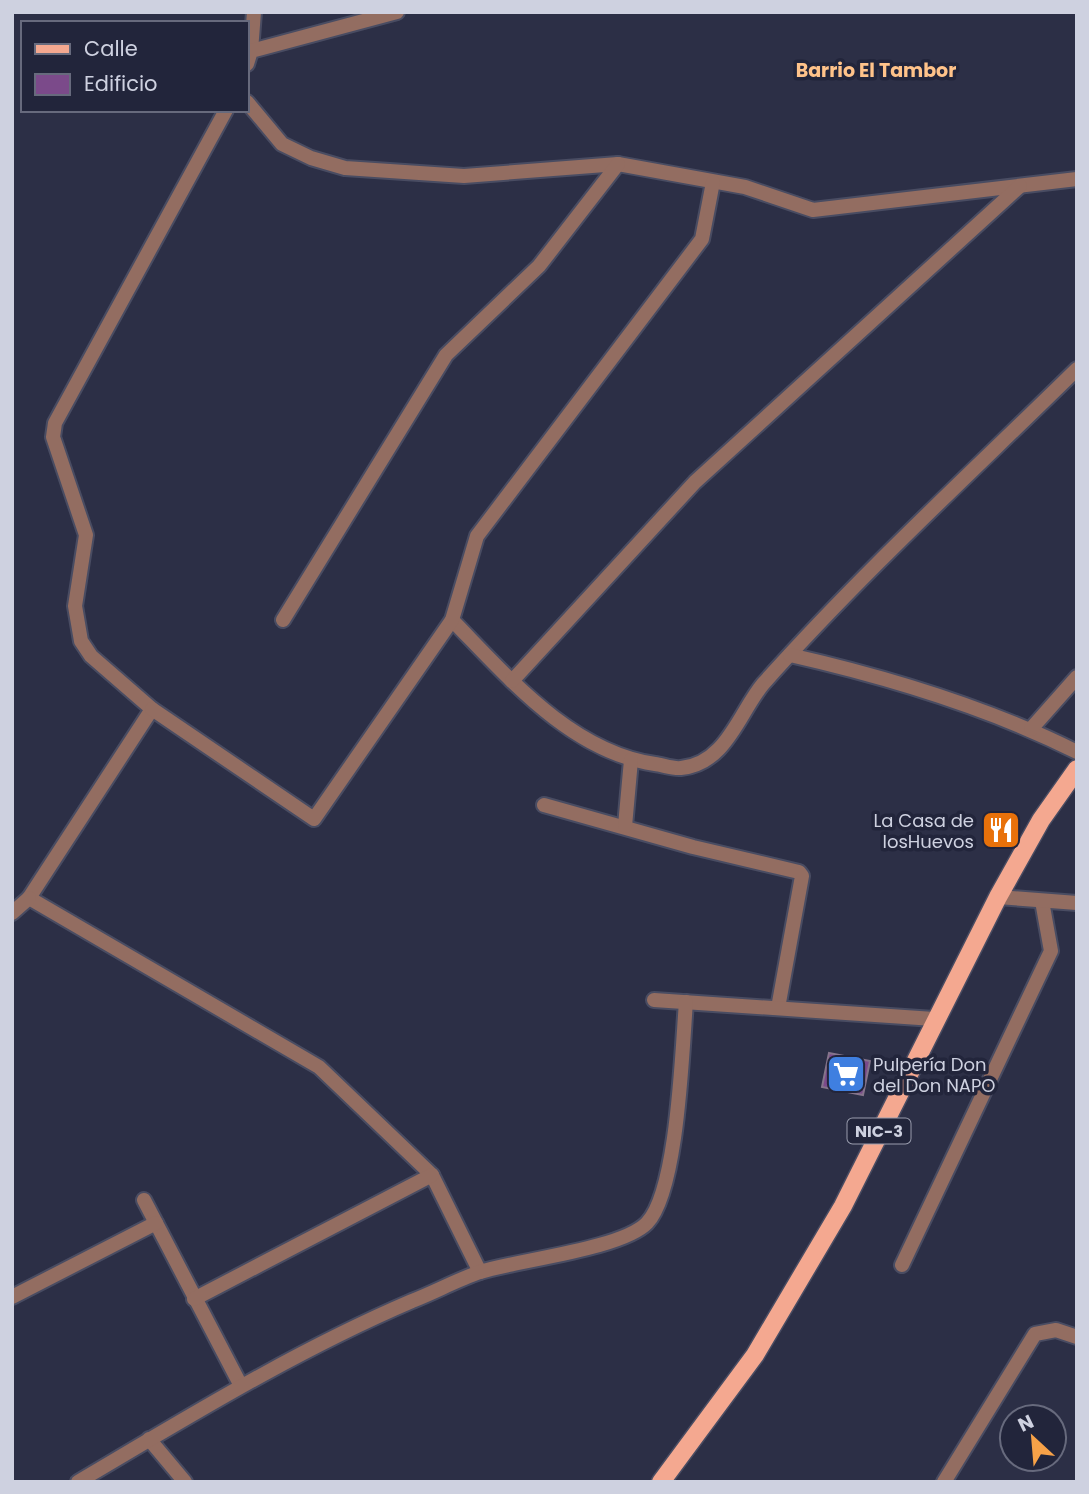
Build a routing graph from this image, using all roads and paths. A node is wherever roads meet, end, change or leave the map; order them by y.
1 (254, 12) edge
2 (397, 12) edge
3 (249, 58) edge
4 (248, 103) edge
5 (225, 112) edge
6 (618, 164) junction
7 (1077, 179) edge
8 (713, 182) junction
9 (1020, 186) junction
10 (1077, 369) edge
11 (283, 620) dead end
12 (452, 620) junction
13 (790, 655) junction
14 (1077, 677) edge
15 (512, 681) junction
16 (152, 709) junction
17 (1031, 729) junction
18 (1077, 752) edge
19 (631, 761) junction
20 (1077, 769) edge
21 (544, 805) dead end
22 (625, 826) junction
23 (998, 897) junction
24 (29, 898) junction
25 (1042, 901) junction
26 (1077, 903) edge
27 (12, 913) edge
28 (654, 1000) dead end
29 (686, 1002) junction
30 (778, 1008) junction
31 (934, 1019) junction
32 (432, 1175) junction
33 (144, 1200) dead end
34 (156, 1223) junction
35 (902, 1265) dead end
36 (480, 1272) junction
37 (12, 1297) edge
38 (194, 1299) junction
39 (1077, 1337) edge
40 (240, 1384) junction
41 (149, 1439) junction
42 (78, 1482) edge
43 (185, 1482) edge
44 (661, 1482) edge
45 (944, 1482) edge

1 - 3 street
2 - 3 street
4 - 6 street
5 - 16 street
6 - 8 street
6 - 11 street
7 - 9 street
8 - 9 street
8 - 12 street
9 - 15 street
10 - 13 street
12 - 15 street
12 - 16 street
13 - 17 street
13 - 19 street
14 - 17 street
15 - 19 street
16 - 24 street
17 - 18 street
19 - 22 street
20 - 23 main road, NIC-3
21 - 22 street
22 - 30 street
23 - 25 street
23 - 31 main road, NIC-3
24 - 27 street
24 - 32 street
25 - 26 street
25 - 35 street
28 - 29 street
29 - 30 street
29 - 36 street
30 - 31 street
31 - 44 main road, NIC-3
32 - 36 street
32 - 38 street
33 - 34 street
34 - 37 street
34 - 38 street
36 - 40 street
38 - 40 street
39 - 45 street
40 - 41 street
41 - 42 street
41 - 43 street

